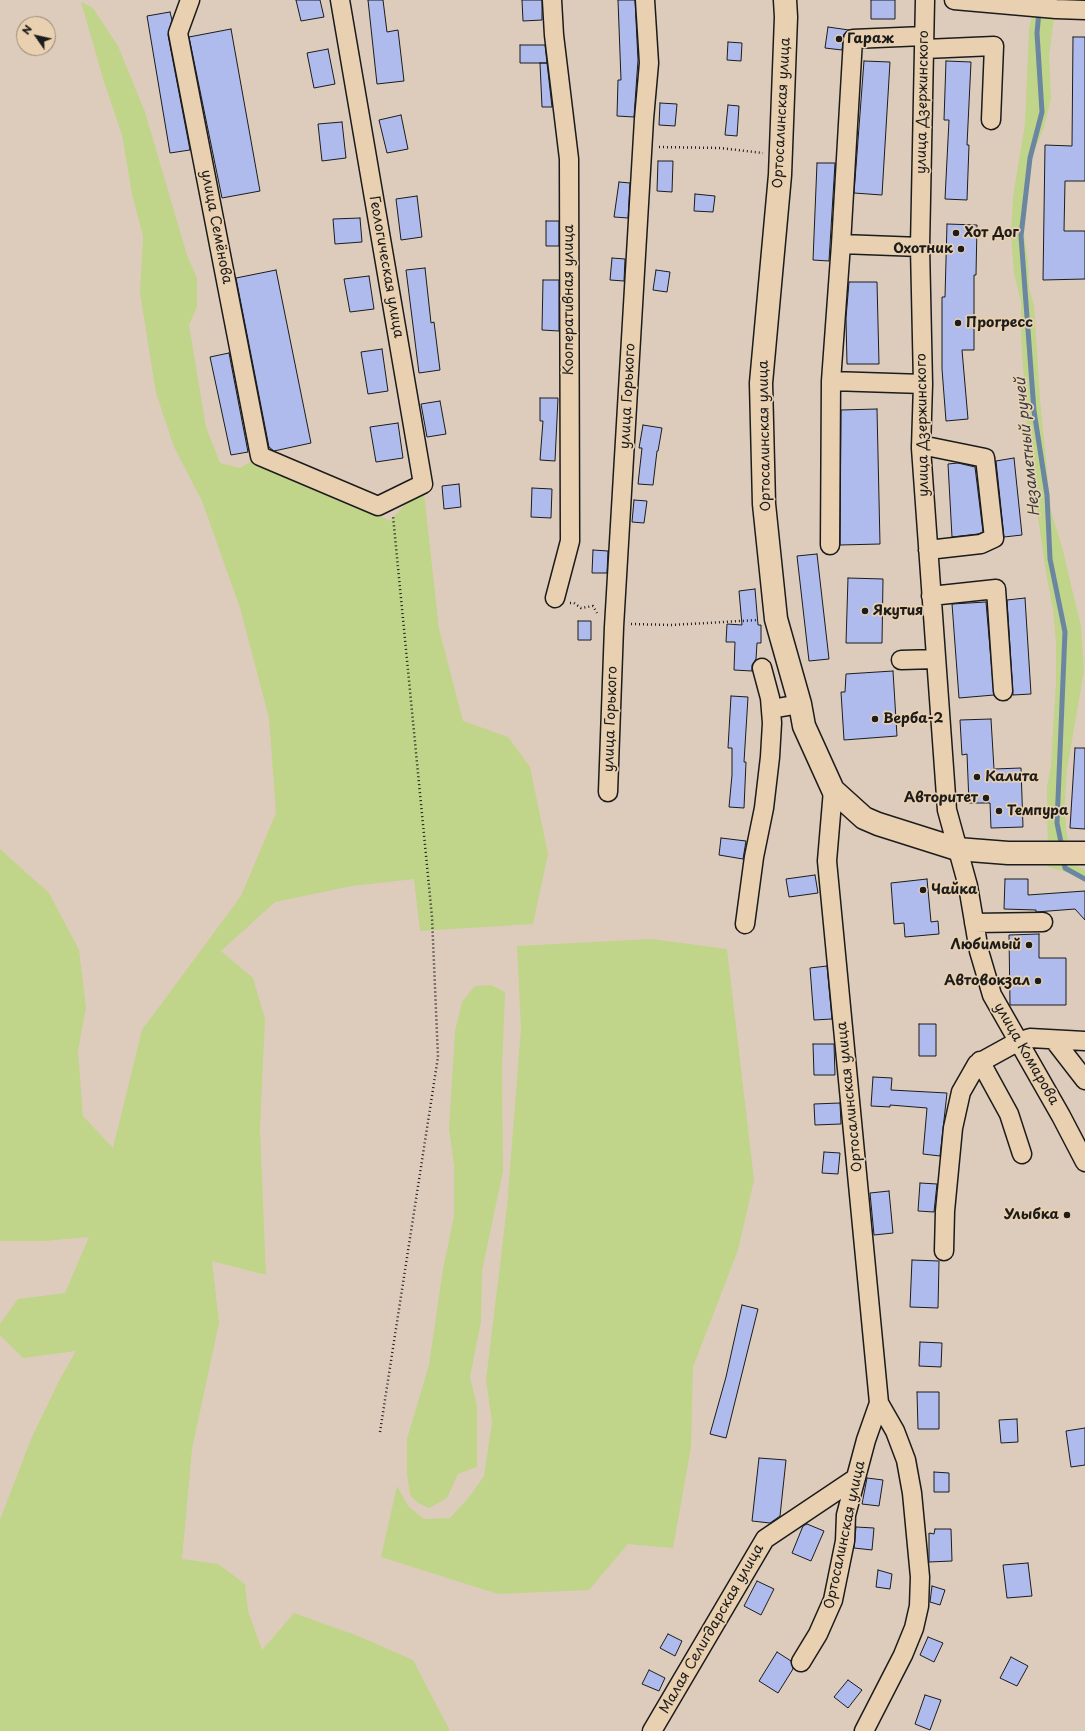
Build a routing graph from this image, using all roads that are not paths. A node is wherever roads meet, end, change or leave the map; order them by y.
1 (190, 0) edge
2 (340, 0) edge
3 (552, 0) edge
4 (645, 0) edge
5 (785, 0) edge
6 (925, 0) edge
7 (954, 0) edge
8 (1085, 10) edge
9 (925, 43) junction
10 (990, 120) dead end
11 (841, 244) junction
12 (920, 247) junction
13 (831, 381) junction
14 (923, 384) junction
15 (921, 445) junction
16 (385, 503) joint
17 (830, 545) dead end
18 (928, 550) junction
19 (931, 596) junction
20 (555, 598) road end
21 (936, 659) junction
22 (901, 660) dead end
23 (762, 668) dead end
24 (1003, 691) dead end
25 (800, 704) junction
26 (771, 709) junction
27 (833, 790) junction
28 (608, 792) dead end
29 (957, 849) junction
30 (1080, 853) edge
31 (1043, 922) dead end
32 (974, 923) junction
33 (745, 924) dead end
34 (1085, 1038) edge
35 (1054, 1040) junction
36 (1017, 1042) junction
37 (980, 1061) junction
38 (1085, 1080) edge
39 (1022, 1154) dead end
40 (1085, 1162) edge
41 (944, 1251) dead end
42 (879, 1403) junction
43 (856, 1478) junction
44 (801, 1662) dead end
45 (652, 1731) edge
46 (864, 1731) edge

1 - 16 street, улица Семёнова
2 - 16 street, Геологическая улица
3 - 20 street, Кооперативная улица
4 - 28 street, улица Горького
5 - 25 main road, Ортосалинская улица
6 - 9 street, улица Дзержинского
7 - 8 street
9 - 10 street
9 - 11 street
9 - 12 street, улица Дзержинского
11 - 12 street
11 - 13 street
12 - 14 street, улица Дзержинского
13 - 14 street
13 - 17 street
14 - 15 street, улица Дзержинского
15 - 18 street, улица Дзержинского
15 - 18 street
18 - 19 street, улица Дзержинского
19 - 21 street, улица Дзержинского
19 - 24 street
21 - 22 street
21 - 29 street, улица Дзержинского
23 - 26 street
25 - 26 street
25 - 27 main road, Ортосалинская улица
26 - 33 street
27 - 29 main road, Ортосалинская улица
27 - 42 street, Ортосалинская улица
29 - 30 main road, Ортосалинская улица
29 - 32 street, улица Комарова
31 - 32 street
32 - 36 street, улица Комарова
34 - 35 street
35 - 36 street
35 - 38 street
36 - 37 street
36 - 40 street, улица Комарова
37 - 39 street
37 - 41 street
42 - 43 street, Ортосалинская улица
42 - 46 street, Ортосалинская улица
43 - 44 street, Ортосалинская улица
43 - 45 street, Малая Селигдарская улица

